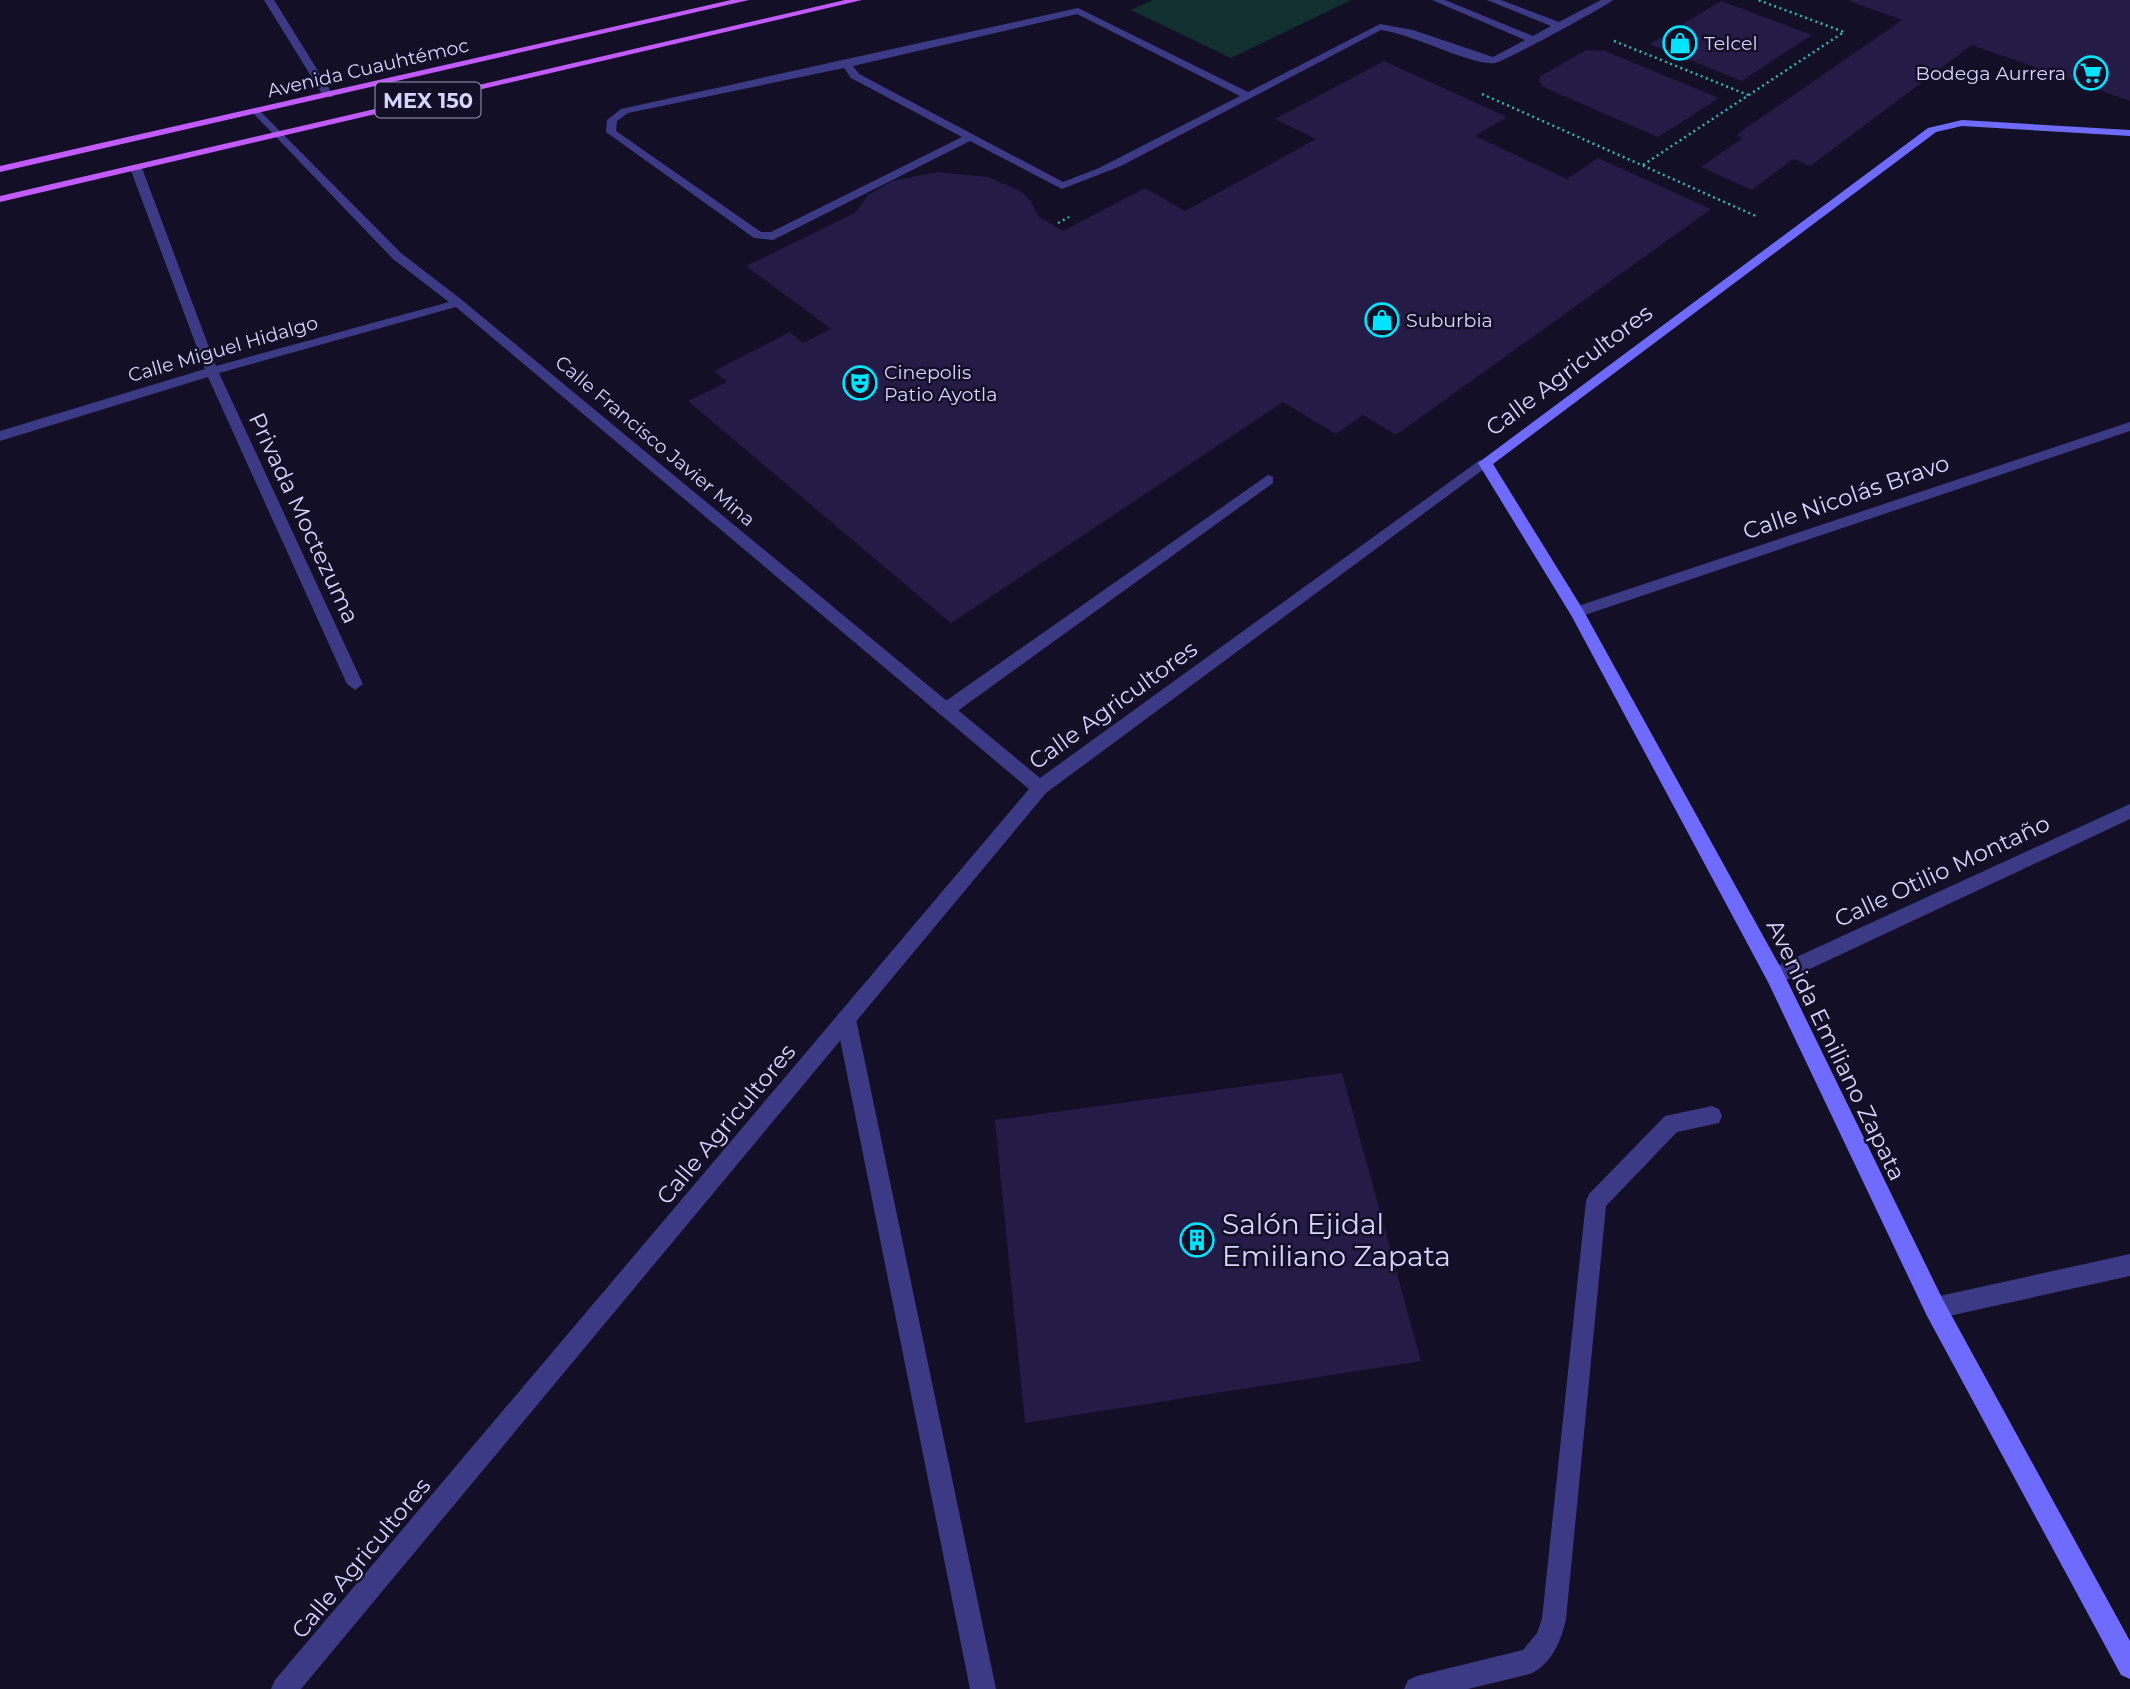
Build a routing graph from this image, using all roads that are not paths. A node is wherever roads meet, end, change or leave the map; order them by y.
1 (269, 0) edge
2 (744, 0) edge
3 (856, 0) edge
4 (1437, 0) edge
5 (1492, 0) edge
6 (1608, 0) edge
7 (1560, 26) junction
8 (1535, 40) junction
9 (846, 64) junction
10 (328, 95) junction
11 (1249, 96) junction
12 (257, 111) junction
13 (2130, 133) edge
14 (282, 135) junction
15 (970, 137) junction
16 (136, 168) junction
17 (0, 169) edge
18 (0, 199) edge
19 (458, 303) junction
20 (212, 371) junction
21 (2130, 426) edge
22 (0, 436) edge
23 (1485, 463) junction
24 (1268, 480) dead end
25 (1577, 611) junction
26 (355, 684) dead end
27 (946, 710) junction
28 (1040, 788) junction
29 (2130, 811) edge
30 (1775, 976) junction
31 (846, 1018) junction
32 (1712, 1116) dead end
33 (2130, 1265) edge
34 (1935, 1308) junction
35 (2130, 1667) edge
36 (284, 1689) edge
37 (983, 1689) edge
38 (1417, 1689) edge

1 - 10 street
2 - 10 main road, Avenida Cuauhtémoc / MEX 150
3 - 14 main road, MEX 150
4 - 8 street
5 - 7 street
6 - 7 street
7 - 8 street
8 - 11 street
9 - 11 street
9 - 15 street
9 - 15 street
10 - 12 main road, Avenida Cuauhtémoc / MEX 150
11 - 15 street
12 - 14 street, Calle Francisco Javier Mina
12 - 17 main road, Avenida Cuauhtémoc / MEX 150
13 - 23 street, Calle Agricultores
14 - 16 main road, MEX 150
14 - 19 street, Calle Francisco Javier Mina
16 - 18 main road, MEX 150
16 - 20 street, Privada Moctezuma
19 - 20 street, Calle Miguel Hidalgo
19 - 27 street, Calle Francisco Javier Mina
20 - 22 street, Calle Miguel Hidalgo
20 - 26 street, Privada Moctezuma
21 - 25 street, Calle Nicolás Bravo
23 - 25 street, Avenida Emiliano Zapata
23 - 28 street, Calle Agricultores
24 - 27 street
25 - 30 street, Avenida Emiliano Zapata
27 - 28 street, Calle Francisco Javier Mina
28 - 31 street, Calle Agricultores
29 - 30 street, Calle Otilio Montaño
30 - 34 street, Avenida Emiliano Zapata
31 - 36 street, Calle Agricultores
31 - 37 street
32 - 38 street
33 - 34 street
34 - 35 street, Avenida Emiliano Zapata

